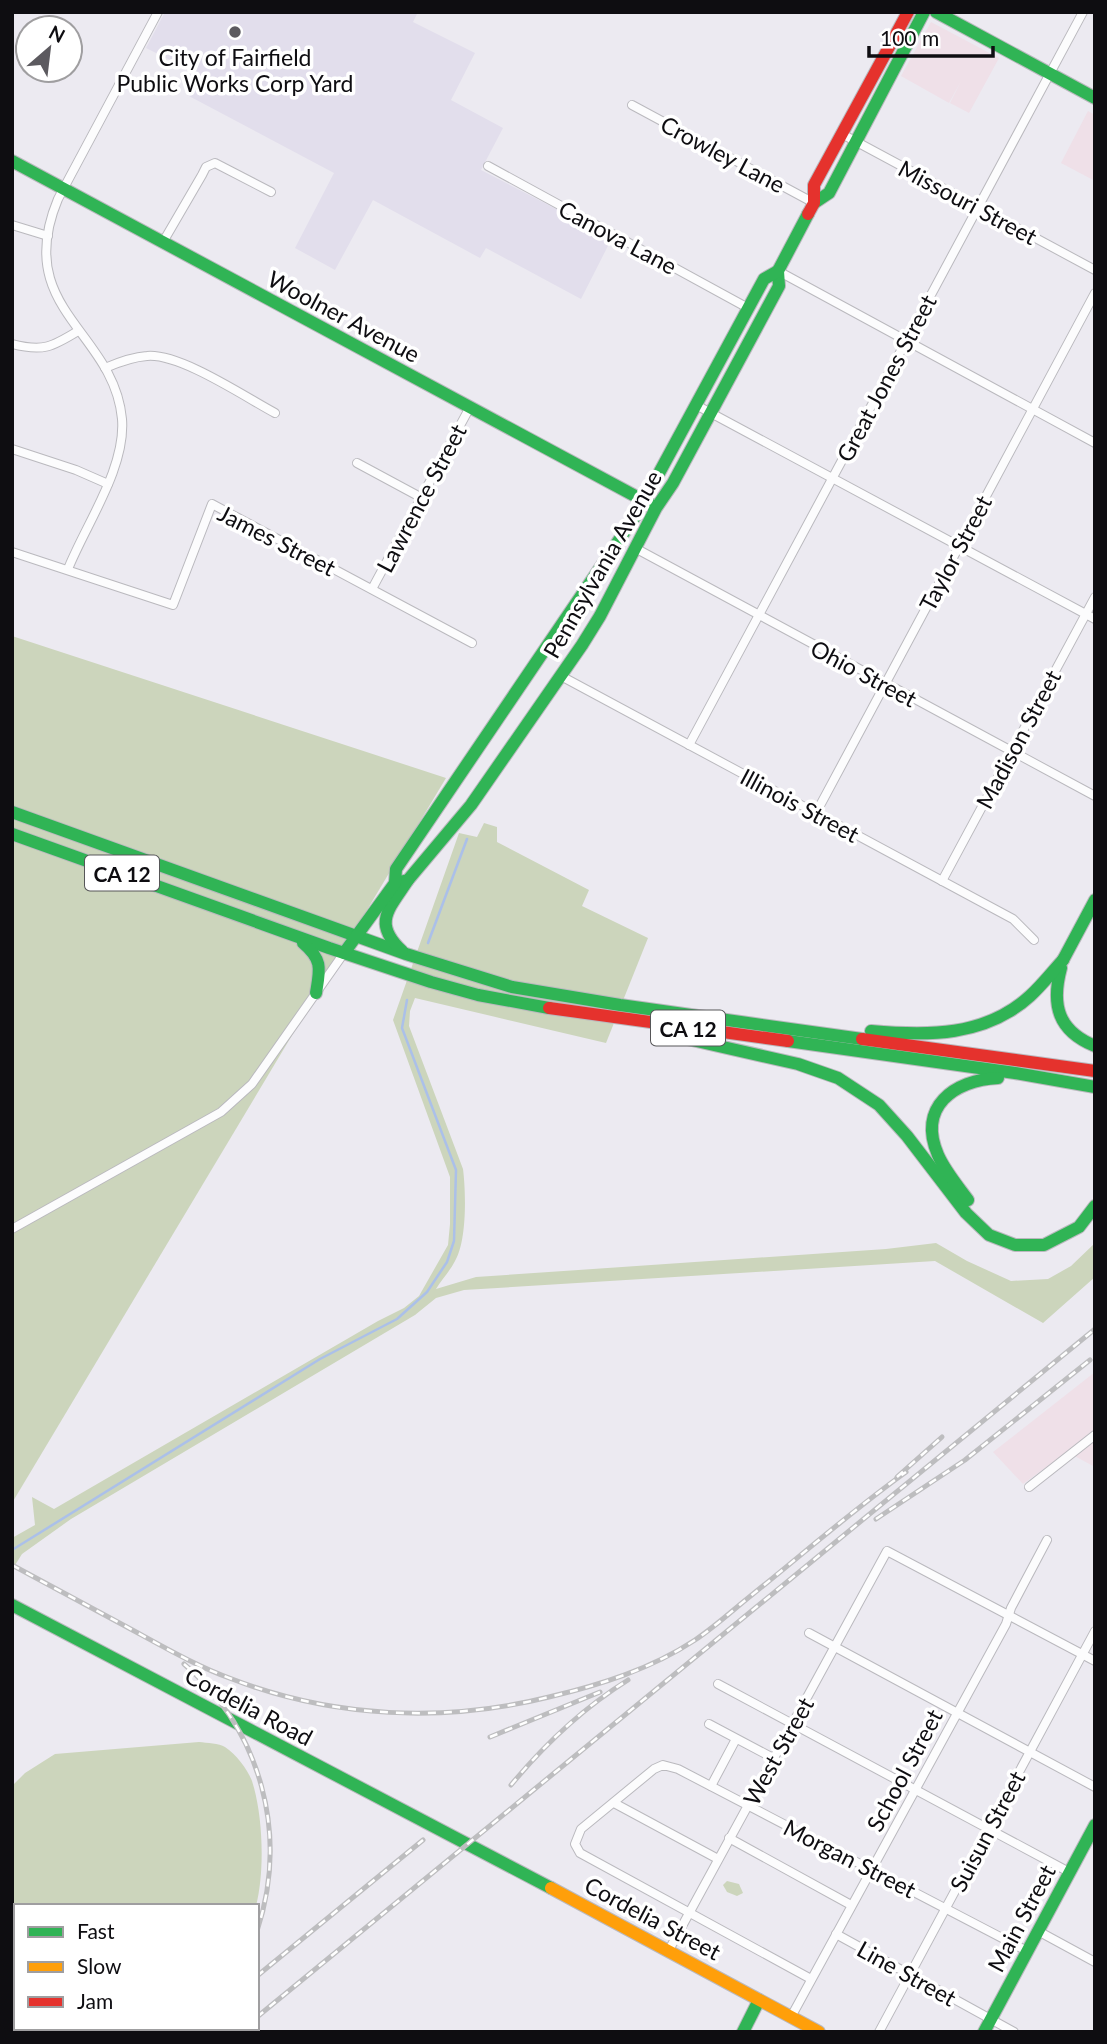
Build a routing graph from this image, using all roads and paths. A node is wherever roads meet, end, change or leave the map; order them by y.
1 (158, 12) edge
2 (908, 12) edge
3 (924, 12) edge
4 (936, 12) edge
5 (1083, 12) edge
6 (1050, 74) junction
7 (1095, 99) edge
8 (632, 105) dead end
9 (842, 134) junction
10 (857, 142) junction
11 (12, 161) edge
12 (488, 166) dead end
13 (64, 189) junction
14 (271, 192) dead end
15 (814, 203) junction
16 (978, 207) junction
17 (12, 225) edge
18 (48, 236) junction
19 (163, 242) junction
20 (1095, 270) edge
21 (778, 271) junction
22 (1095, 293) edge
23 (748, 308) junction
24 (78, 331) junction
25 (906, 341) junction
26 (12, 344) edge
27 (105, 368) junction
28 (696, 405) junction
29 (470, 407) junction
30 (1033, 409) junction
31 (710, 412) junction
32 (275, 413) dead end
33 (1095, 443) edge
34 (12, 449) edge
35 (357, 463) dead end
36 (832, 478) junction
37 (108, 484) junction
38 (422, 498) junction
39 (644, 501) junction
40 (656, 508) junction
41 (959, 545) junction
42 (635, 548) junction
43 (12, 552) edge
44 (68, 569) junction
45 (372, 589) junction
46 (1095, 597) edge
47 (1086, 614) junction
48 (758, 615) junction
49 (1095, 619) edge
50 (472, 643) dead end
51 (561, 676) junction
52 (884, 684) junction
53 (689, 745) junction
54 (1012, 752) junction
55 (1095, 796) edge
56 (12, 812) edge
57 (816, 813) junction
58 (12, 834) edge
59 (402, 881) junction
60 (942, 881) junction
61 (1095, 900) edge
62 (291, 934) junction
63 (355, 936) junction
64 (1034, 940) dead end
65 (344, 953) junction
66 (406, 954) junction
67 (1063, 960) junction
68 (316, 993) junction
69 (616, 1018) junction
70 (727, 1020) junction
71 (1095, 1046) edge
72 (1095, 1071) edge
73 (1038, 1079) junction
74 (1095, 1087) edge
75 (1095, 1206) edge
76 (12, 1229) edge
77 (1052, 1241) junction
78 (1095, 1434) edge
79 (1029, 1486) dead end
80 (1047, 1540) dead end
81 (12, 1605) edge
82 (1009, 1615) junction
83 (1095, 1631) edge
84 (809, 1633) dead end
85 (835, 1647) junction
86 (1082, 1654) junction
87 (1095, 1661) edge
88 (718, 1684) dead end
89 (958, 1713) junction
90 (709, 1724) dead end
91 (793, 1725) junction
92 (736, 1738) junction
93 (1030, 1751) junction
94 (775, 1759) junction
95 (711, 1786) junction
96 (1095, 1787) edge
97 (916, 1791) junction
98 (614, 1803) junction
99 (747, 1805) junction
100 (1095, 1825) edge
101 (987, 1829) junction
102 (729, 1839) junction
103 (466, 1845) joint
104 (718, 1859) junction
105 (871, 1869) junction
106 (1069, 1872) junction
107 (851, 1905) junction
108 (946, 1908) junction
109 (689, 1913) junction
110 (1038, 1931) junction
111 (836, 1934) junction
112 (669, 1950) junction
113 (1027, 1951) junction
114 (1095, 1962) edge
115 (910, 1975) junction
116 (811, 1979) junction
117 (759, 2000) junction
118 (791, 2017) junction
119 (991, 2019) junction
120 (743, 2032) edge
121 (819, 2032) edge
122 (879, 2032) edge
123 (984, 2032) edge
124 (1014, 2032) edge

1 - 13 street
2 - 9 main road, Pennsylvania Avenue
3 - 10 main road, Pennsylvania Avenue
4 - 6 main road
5 - 6 street, Great Jones Street
6 - 7 main road
6 - 16 street, Great Jones Street
8 - 15 street, Crowley Lane
9 - 10 street, Missouri Street
9 - 15 main road, Pennsylvania Avenue
10 - 15 main road, Pennsylvania Avenue
10 - 16 street, Missouri Street
11 - 13 main road, Woolner Avenue
12 - 23 street, Canova Lane
13 - 18 street
13 - 19 main road, Woolner Avenue
14 - 19 street
15 - 21 main road, Pennsylvania Avenue
16 - 20 street, Missouri Street
16 - 25 street, Great Jones Street
17 - 18 street
18 - 24 street
19 - 29 main road, Woolner Avenue
21 - 23 main road, Pennsylvania Avenue
21 - 25 street
21 - 31 main road, Pennsylvania Avenue
22 - 30 street, Taylor Street
23 - 28 main road, Pennsylvania Avenue
24 - 26 street
24 - 27 street
25 - 30 street
25 - 36 street, Great Jones Street
27 - 32 street
27 - 37 street
28 - 31 street
28 - 39 main road, Pennsylvania Avenue
29 - 38 street, Lawrence Street
29 - 39 main road, Woolner Avenue
30 - 33 street
30 - 41 street, Taylor Street
31 - 36 street
31 - 40 main road, Pennsylvania Avenue
34 - 37 street
35 - 38 street
36 - 41 street
36 - 48 street, Great Jones Street
37 - 44 street
38 - 45 street, Lawrence Street
39 - 40 main road, Woolner Avenue
39 - 59 main road, Pennsylvania Avenue
40 - 42 main road, Pennsylvania Avenue
41 - 47 street
41 - 52 street, Taylor Street
42 - 48 street, Ohio Street
42 - 51 main road, Pennsylvania Avenue
43 - 44 street, James Street
44 - 45 street, James Street
45 - 50 street, James Street
46 - 47 street, Madison Street
47 - 49 street
47 - 54 street, Madison Street
48 - 52 street, Ohio Street
48 - 53 street, Great Jones Street
51 - 53 street, Illinois Street
51 - 59 main road, Pennsylvania Avenue
52 - 54 street, Ohio Street
52 - 57 street, Taylor Street
53 - 57 street, Illinois Street
54 - 55 street, Ohio Street
54 - 60 street, Madison Street
56 - 63 main road, CA 12
57 - 60 street, Illinois Street
58 - 62 main road, CA 12
59 - 63 main road, Pennsylvania Avenue
59 - 66 main road
60 - 64 street, Illinois Street
61 - 67 main road
62 - 65 main road, CA 12
62 - 68 main road
63 - 65 main road, Pennsylvania Avenue
63 - 66 main road, CA 12
65 - 68 street, Pennsylvania Avenue
65 - 69 main road, CA 12
66 - 70 main road, CA 12
67 - 70 main road
67 - 71 main road
68 - 76 street, Pennsylvania Avenue
69 - 73 main road, CA 12
69 - 77 main road
70 - 72 main road, CA 12
73 - 74 main road, CA 12
73 - 77 main road
75 - 77 main road
78 - 79 street
80 - 82 street, School Street
81 - 103 main road, Cordelia Road
82 - 85 street, West Street
82 - 86 street
82 - 89 street, School Street
83 - 86 street, Suisun Street
84 - 85 street
85 - 89 street
85 - 91 street, West Street
86 - 87 street
86 - 93 street, Suisun Street
88 - 91 street
89 - 93 street
89 - 97 street, School Street
90 - 92 street
91 - 94 street, West Street
91 - 97 street
92 - 94 street
92 - 95 street
93 - 96 street
93 - 101 street, Suisun Street
94 - 99 street, West Street
95 - 98 street, Morgan Street
95 - 99 street, Morgan Street
97 - 101 street
97 - 105 street, School Street
98 - 104 street
98 - 109 street
99 - 102 street, West Street
99 - 105 street, Morgan Street
100 - 106 main road, Main Street
101 - 106 street
101 - 108 street, Suisun Street
102 - 104 street, West Street
102 - 107 street
103 - 112 main road, Cordelia Street
104 - 109 street, West Street
105 - 107 street, School Street
105 - 108 street, Morgan Street
106 - 110 main road, Main Street
107 - 111 street, School Street
108 - 113 street, Morgan Street
108 - 115 street, Suisun Street
109 - 112 street, West Street
109 - 116 street
110 - 113 main road, Main Street
110 - 114 street
111 - 115 street, Line Street
111 - 116 street, School Street
112 - 117 main road, Cordelia Street
113 - 119 main road, Main Street
115 - 119 street, Line Street
115 - 122 street, Suisun Street
116 - 118 street, School Street
117 - 118 main road, Cordelia Street
117 - 120 main road
118 - 121 main road, Cordelia Street
119 - 123 main road, Main Street
119 - 124 street, Line Street

